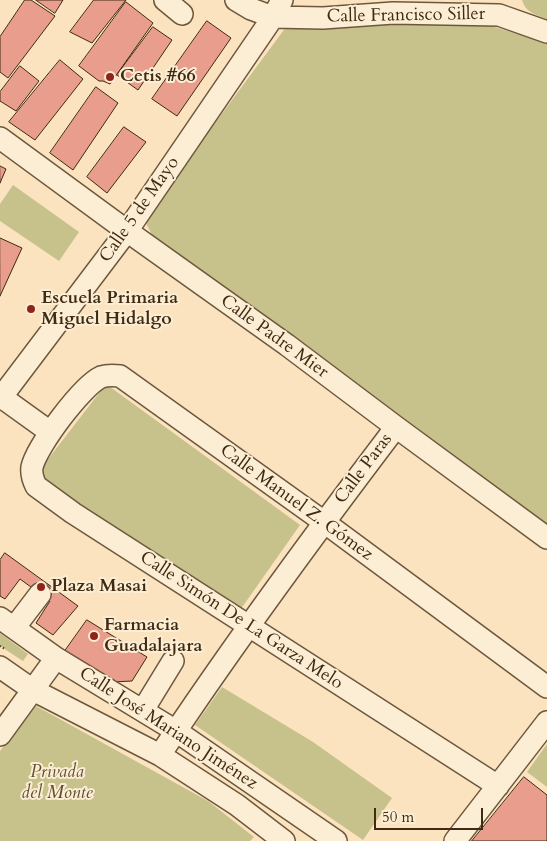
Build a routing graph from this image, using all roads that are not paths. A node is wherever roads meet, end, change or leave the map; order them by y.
1 (165, 0) edge
2 (236, 0) edge
3 (395, 7) edge
4 (278, 8) edge
5 (503, 8) edge
6 (182, 14) dead end
7 (547, 32) edge
8 (0, 138) edge
9 (128, 231) junction
10 (0, 397) edge
11 (396, 427) junction
12 (50, 432) junction
13 (324, 522) junction
14 (547, 538) edge
15 (40, 594) dead end
16 (7, 623) edge
17 (249, 626) junction
18 (56, 658) junction
19 (174, 661) dead end
20 (0, 668) edge
21 (547, 687) edge
22 (33, 690) junction
23 (143, 710) junction
24 (547, 722) edge
25 (176, 731) junction
26 (0, 735) edge
27 (160, 756) junction
28 (498, 786) junction
29 (284, 841) edge
30 (336, 841) edge
31 (455, 841) edge

1 - 6 street
2 - 4 street, Calle Francisco Siller
3 - 4 street, Calle Francisco Siller
3 - 5 street, Calle Francisco Siller
4 - 9 street, Calle 5 de Mayo
5 - 7 street, Calle Francisco Siller
8 - 9 street, Calle Padre Mier
9 - 10 street, Calle 5 de Mayo
9 - 11 street, Calle Padre Mier
10 - 12 street
11 - 13 street, Calle Paras
11 - 14 street, Calle Padre Mier
12 - 13 street, Calle Manuel Z. Gómez
12 - 17 street, Calle Simón De La Garza Melo
13 - 17 street, Calle Paras
13 - 21 street, Calle Manuel Z. Gómez
15 - 16 street
16 - 18 street, Calle José Mariano Jiménez
17 - 25 street, Calle Paras
17 - 28 street, Calle Simón De La Garza Melo
18 - 22 street
18 - 23 street, Calle José Mariano Jiménez
19 - 23 street
20 - 22 street, Calle José Mariano Jiménez
22 - 26 street
22 - 27 street, Calle José Mariano Jiménez
23 - 25 street, Calle José Mariano Jiménez
24 - 28 street
25 - 27 street, Calle Paras
25 - 30 street, Calle José Mariano Jiménez
27 - 29 street, Calle José Mariano Jiménez
28 - 31 street

